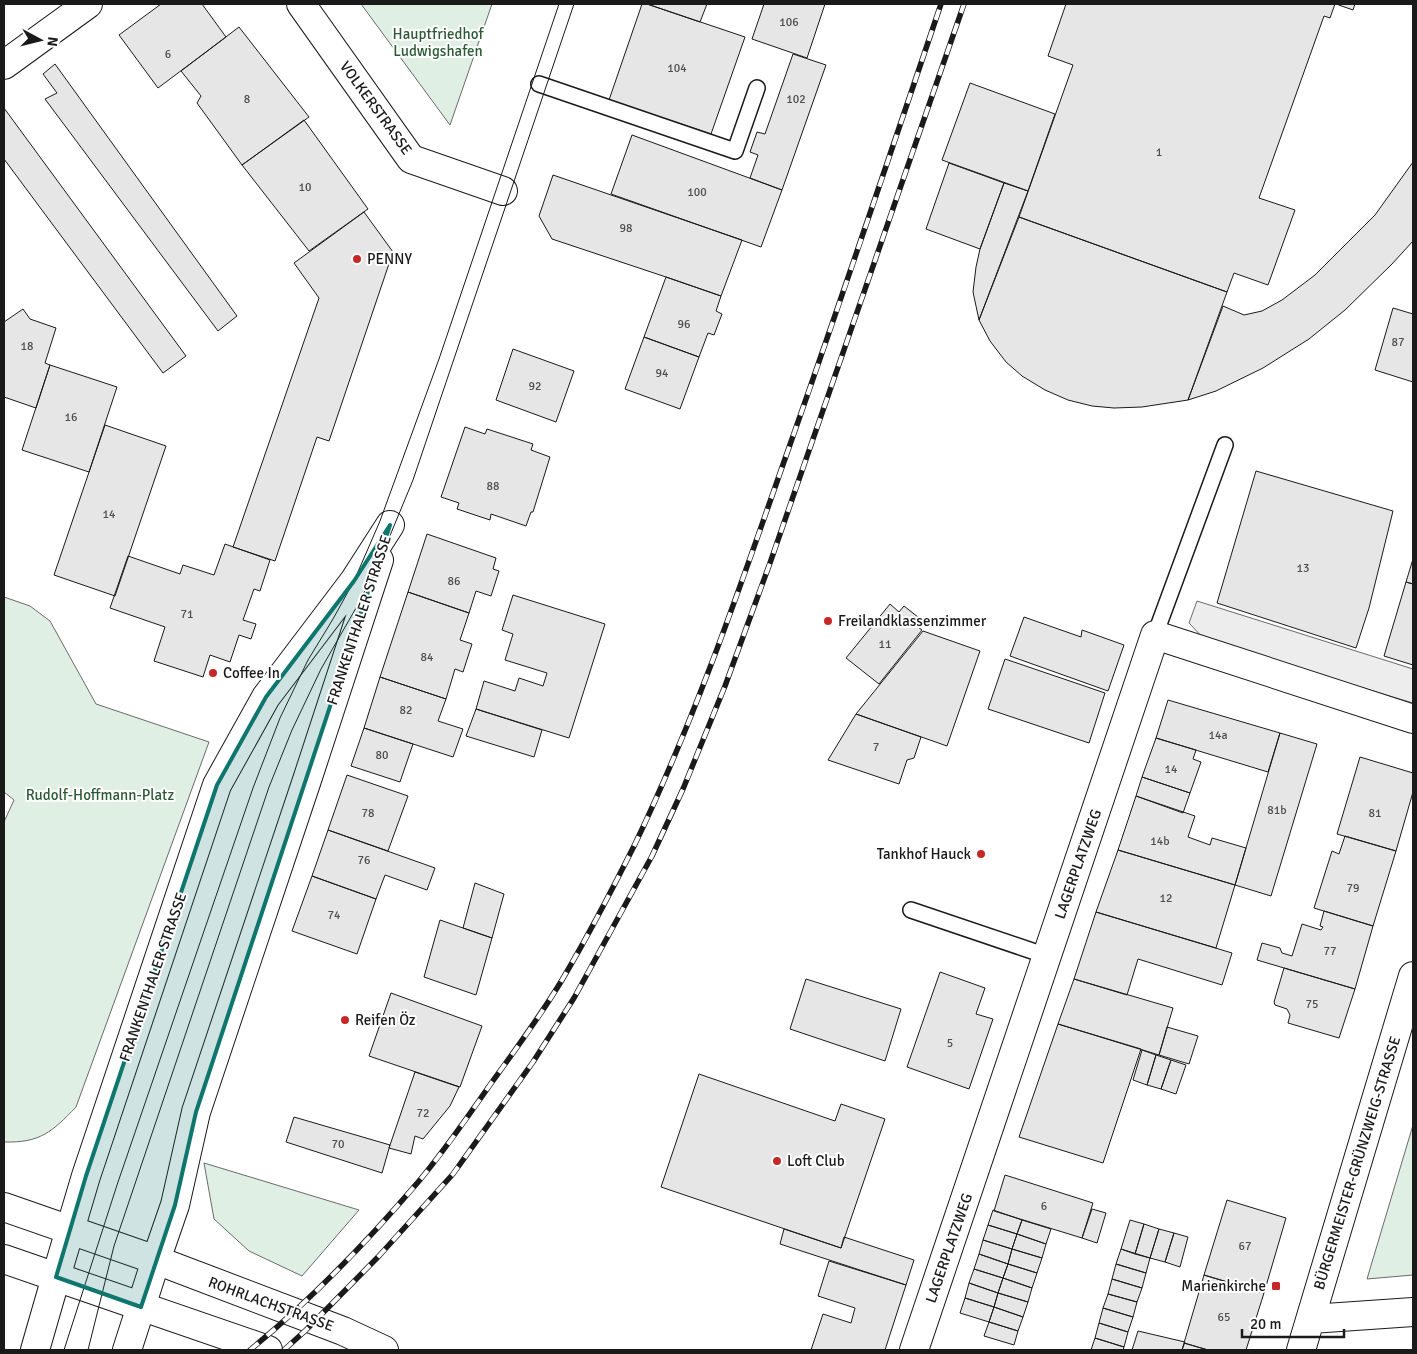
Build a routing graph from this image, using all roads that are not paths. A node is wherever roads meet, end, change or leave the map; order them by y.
1 (88, 4) edge
2 (301, 4) edge
3 (4, 64) edge
4 (539, 84) dead end
5 (757, 88) dead end
6 (503, 191) dead end
7 (1225, 445) dead end
8 (1155, 635) junction
9 (1413, 720) edge
10 (910, 910) dead end
11 (1047, 956) junction
12 (1413, 976) edge
13 (4, 1207) edge
14 (69, 1230) junction
15 (4, 1259) edge
16 (156, 1260) junction
17 (56, 1277) junction
18 (141, 1307) junction
19 (1413, 1312) edge
20 (1311, 1319) junction
21 (35, 1350) edge
22 (127, 1350) edge
23 (268, 1350) edge
24 (384, 1350) edge
25 (914, 1350) edge
26 (1302, 1350) edge

1 - 3 street
2 - 6 street, VOLKERSTRASSE
4 - 5 lane
7 - 8 lane
8 - 9 street
8 - 11 street, LAGERPLATZWEG
10 - 11 lane
11 - 25 street, LAGERPLATZWEG
12 - 20 street, BÜRGERMEISTER-GRÜNZWEIG-STRASSE
13 - 14 street, ROHRLACHSTRASSE
14 - 16 street, ROHRLACHSTRASSE
14 - 16 street, FRANKENTHALER STRASSE
14 - 17 street, FRANKENTHALER STRASSE
15 - 17 street
16 - 18 street, FRANKENTHALER STRASSE
16 - 24 street, ROHRLACHSTRASSE
17 - 18 street
17 - 21 street, FRANKENTHALER STRASSE
18 - 22 street, FRANKENTHALER STRASSE
18 - 23 street
19 - 20 street
20 - 26 street, BÜRGERMEISTER-GRÜNZWEIG-STRASSE

